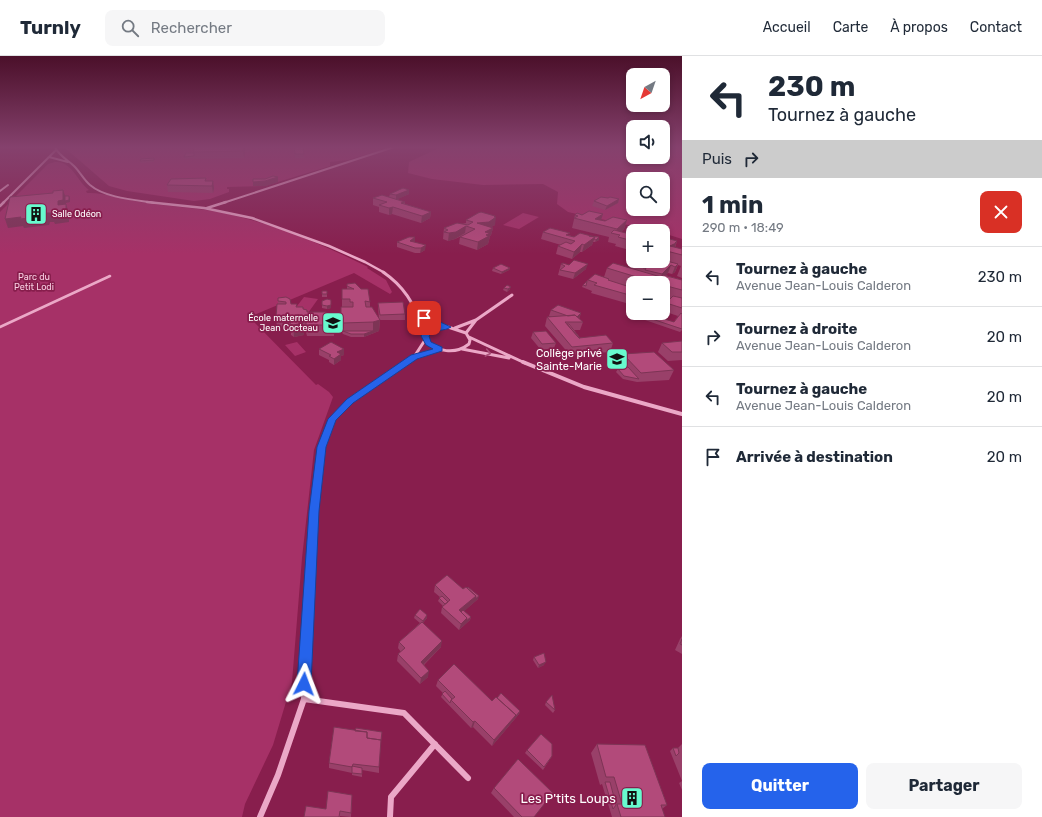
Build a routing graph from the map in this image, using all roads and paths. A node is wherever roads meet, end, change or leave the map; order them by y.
1 (24, 183) edge
2 (88, 183) edge
3 (285, 183) edge
4 (8, 185) dead end
5 (0, 191) edge
6 (0, 206) edge
7 (206, 208) junction
8 (110, 276) dead end
9 (512, 295) dead end
10 (414, 309) junction
11 (476, 320) junction
12 (0, 326) edge
13 (448, 327) junction
14 (455, 328) junction
15 (426, 333) junction
16 (466, 333) junction
17 (469, 337) junction
18 (426, 340) junction
19 (439, 349) junction
20 (461, 349) junction
21 (414, 357) junction
22 (515, 359) junction
23 (682, 414) edge
24 (304, 698) junction
25 (435, 744) junction
26 (468, 778) dead end
27 (260, 817) edge
28 (390, 817) edge

1 - 6 street
2 - 7 street
3 - 7 street
4 - 5 street
7 - 10 street
8 - 12 street
9 - 11 street
10 - 13 street
10 - 15 street
11 - 14 street
11 - 16 street
13 - 14 street
13 - 15 street
14 - 16 street
15 - 18 street
16 - 17 street
17 - 20 street
17 - 22 street
18 - 19 street
18 - 21 street
19 - 20 street
19 - 21 street
20 -> 22 street
21 - 24 street
22 - 23 street
24 - 25 street
24 - 27 street
25 - 26 street
25 - 28 street

